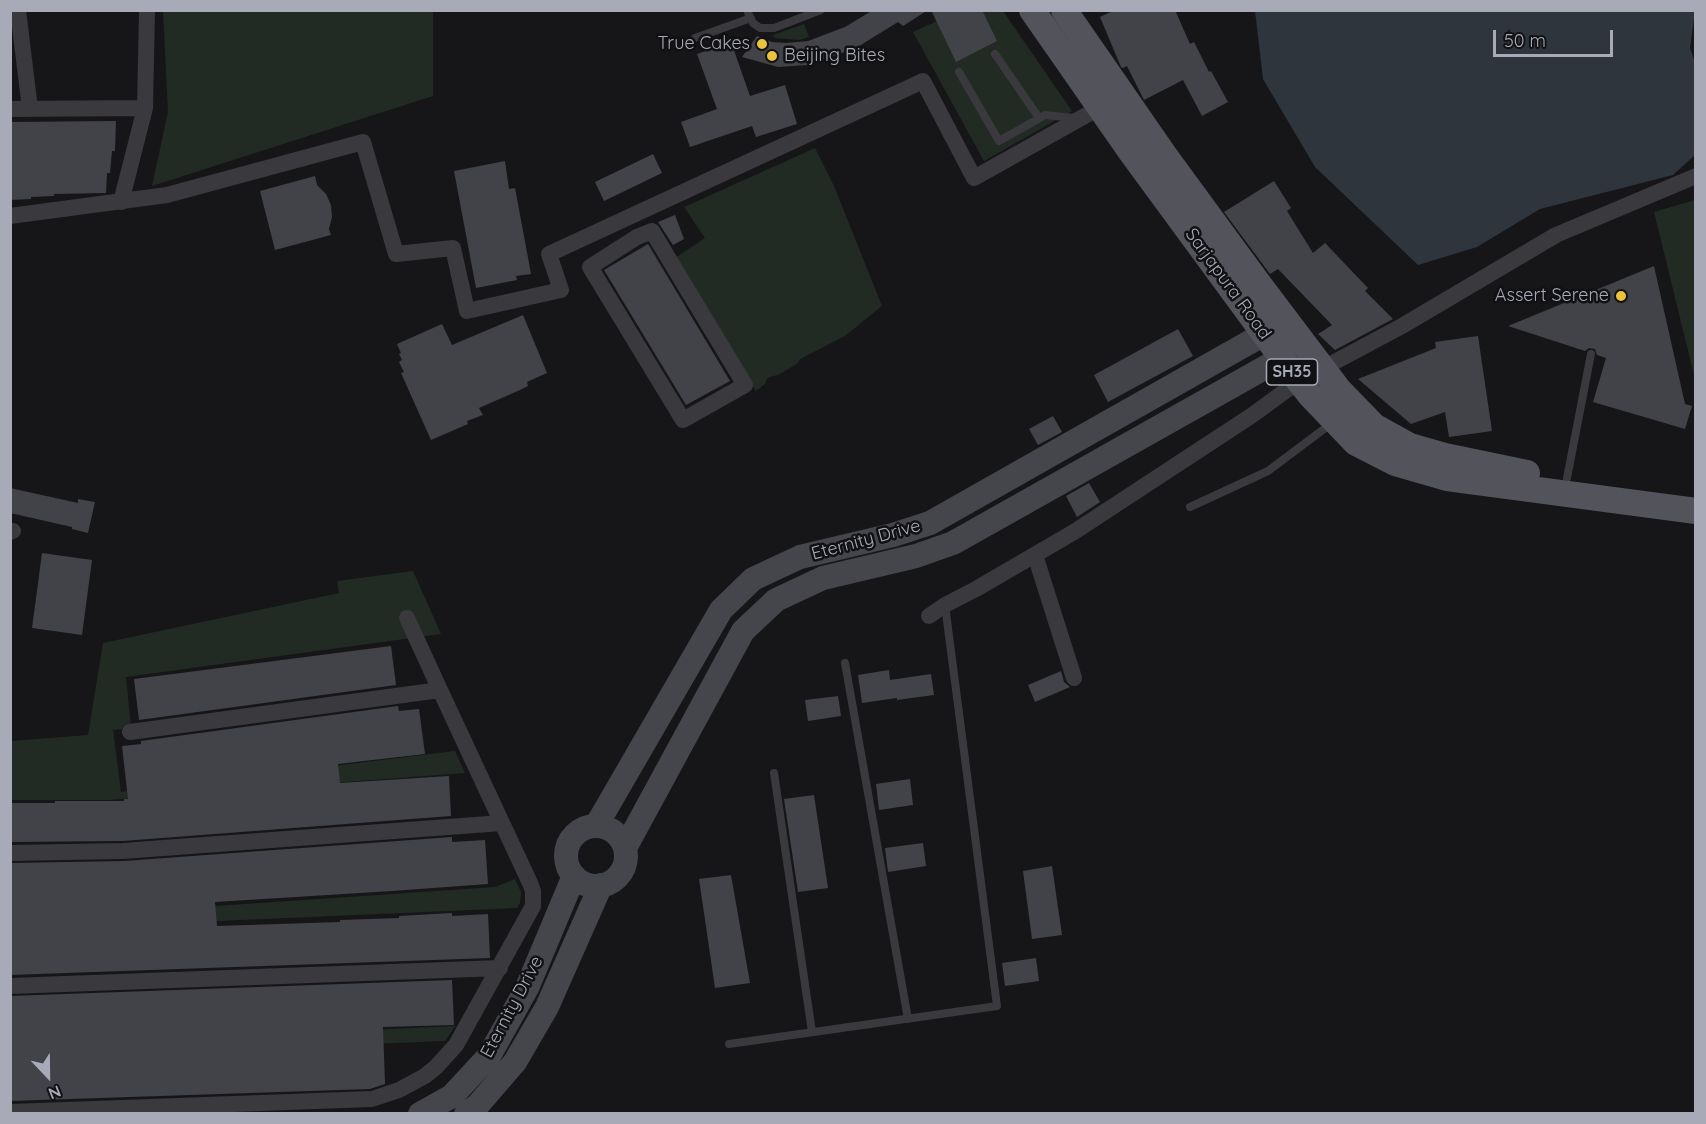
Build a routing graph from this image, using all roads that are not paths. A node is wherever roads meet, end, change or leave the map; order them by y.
1 (18, 10) edge
2 (147, 10) edge
3 (821, 10) edge
4 (1032, 10) edge
5 (1064, 10) edge
6 (750, 14) edge
7 (695, 38) dead end
8 (995, 54) dead end
9 (959, 72) dead end
10 (145, 108) junction
11 (10, 109) edge
12 (30, 109) junction
13 (1089, 113) junction
14 (1039, 118) junction
15 (1695, 176) edge
16 (121, 202) junction
17 (10, 216) edge
18 (606, 227) junction
19 (618, 249) junction
20 (1264, 334) junction
21 (1591, 354) dead end
22 (1282, 358) junction
23 (1323, 368) junction
24 (1299, 381) junction
25 (1335, 421) junction
26 (1567, 478) junction
27 (1695, 493) edge
28 (1190, 507) dead end
29 (1695, 511) edge
30 (1035, 555) junction
31 (945, 605) junction
32 (929, 616) dead end
33 (406, 618) dead end
34 (845, 663) dead end
35 (1074, 678) dead end
36 (440, 690) junction
37 (130, 732) dead end
38 (774, 773) dead end
39 (502, 823) junction
40 (596, 826) junction
41 (625, 848) junction
42 (10, 853) edge
43 (574, 876) junction
44 (602, 885) junction
45 (500, 968) junction
46 (10, 986) edge
47 (908, 1019) junction
48 (812, 1032) junction
49 (729, 1044) dead end
50 (10, 1112) edge
51 (420, 1113) edge
52 (466, 1113) edge

1 - 12 street
2 - 10 street
3 - 6 lane
4 - 13 main road, Sarjapura Road / SH35
5 - 23 main road, Sarjapura Road
6 - 7 lane
8 - 14 lane
9 - 14 lane
10 - 12 street
10 - 16 street
11 - 12 street
13 - 14 lane
13 - 18 street
13 - 20 main road, Sarjapura Road / SH35
15 - 23 street
16 - 17 street
16 - 18 street
18 - 19 street
19 - 19 street
20 - 22 main road, Sarjapura Road / SH35
20 - 40 street, Eternity Drive
21 - 26 lane
22 - 24 main road, Sarjapura Road / SH35
22 - 41 street, Eternity Drive
23 - 24 street
23 - 26 main road, Sarjapura Road
24 - 25 main road, Sarjapura Road / SH35
24 - 30 street
25 - 28 lane
25 - 29 main road, Sarjapura Road / SH35
26 - 27 main road, Sarjapura Road
30 - 31 street
30 - 35 street
31 - 32 street
31 - 47 lane
33 - 36 street
34 - 47 lane
36 - 37 street
36 - 39 street
38 - 48 lane
39 - 42 street
39 - 45 street
40 - 41 street
40 - 43 street
41 - 44 street, Eternity Drive
43 - 44 street
43 - 51 street, Eternity Drive
44 - 52 street, Eternity Drive
45 - 46 street
45 - 50 street
47 - 48 lane
48 - 49 lane

